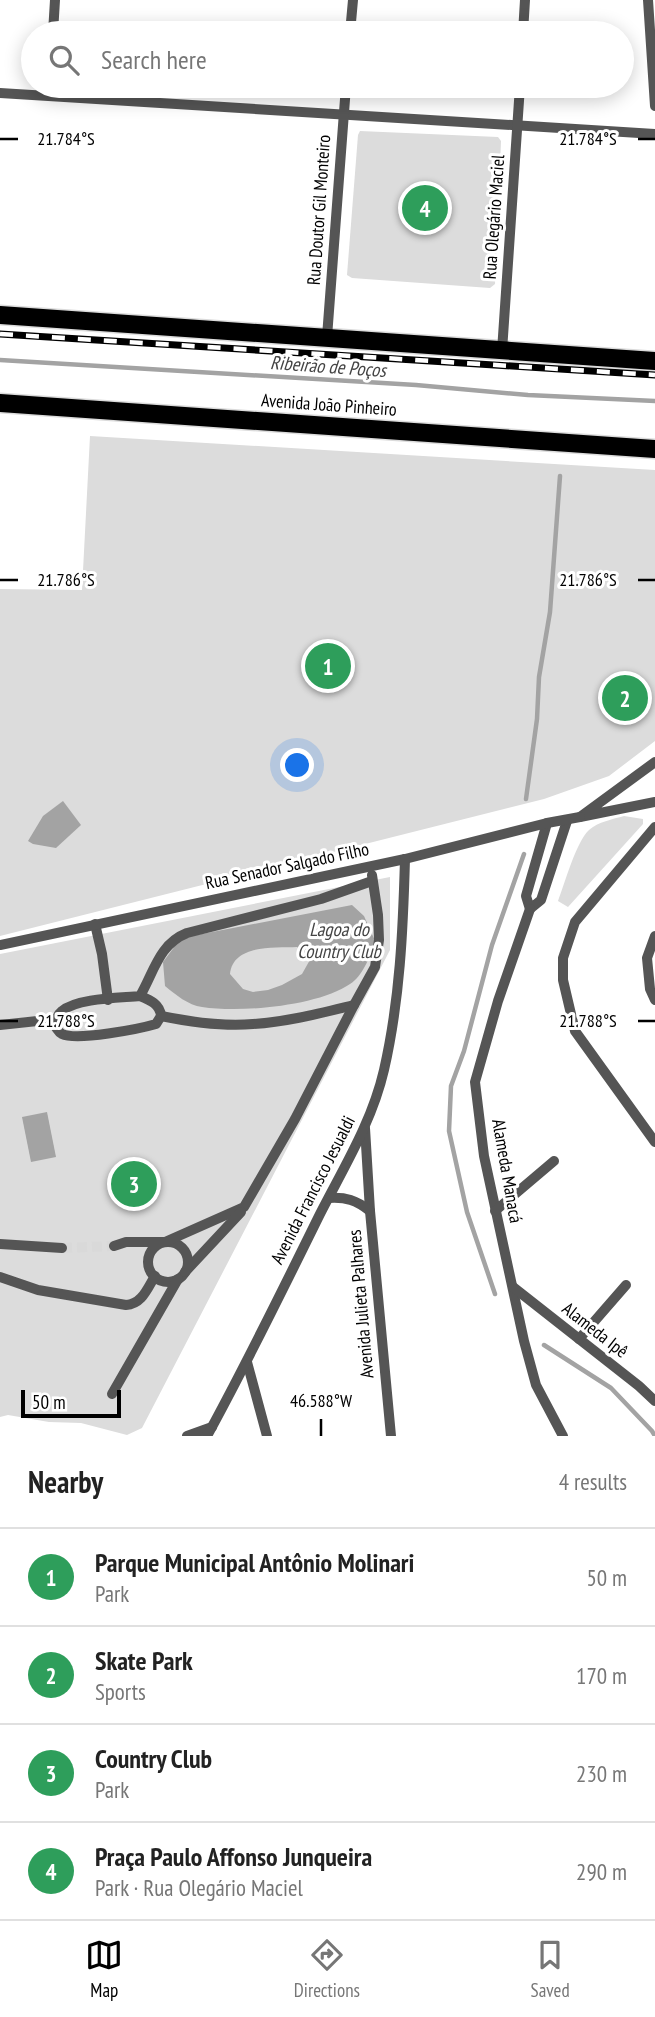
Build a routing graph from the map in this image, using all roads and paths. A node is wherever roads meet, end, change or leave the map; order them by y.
1 (55, 0) edge
2 (353, 0) edge
3 (525, 0) edge
4 (648, 0) edge
5 (54, 21) edge
6 (351, 21) edge
7 (524, 21) edge
8 (21, 92) edge
9 (0, 93) edge
10 (142, 98) edge
11 (345, 98) edge
12 (519, 98) edge
13 (655, 106) edge
14 (343, 115) junction
15 (517, 127) junction
16 (655, 134) edge
17 (0, 315) edge
18 (327, 337) junction
19 (502, 351) junction
20 (655, 361) edge
21 (0, 402) edge
22 (655, 449) edge
23 (655, 762) edge
24 (655, 802) edge
25 (580, 817) junction
26 (567, 821) junction
27 (547, 823) junction
28 (655, 827) edge
29 (405, 859) junction
30 (370, 866) junction
31 (372, 881) junction
32 (530, 909) junction
33 (94, 924) junction
34 (655, 936) edge
35 (0, 945) edge
36 (140, 996) junction
37 (107, 1000) junction
38 (655, 1000) edge
39 (354, 1005) junction
40 (162, 1016) junction
41 (56, 1019) junction
42 (0, 1025) edge
43 (365, 1128) junction
44 (655, 1142) edge
45 (554, 1161) dead end
46 (328, 1198) junction
47 (244, 1207) junction
48 (370, 1211) junction
49 (495, 1211) junction
50 (164, 1242) junction
51 (0, 1244) edge
52 (114, 1246) tunnel mouth
53 (62, 1248) tunnel mouth
54 (155, 1276) junction
55 (181, 1276) junction
56 (0, 1277) edge
57 (626, 1285) dead end
58 (513, 1287) junction
59 (579, 1339) junction
60 (247, 1362) junction
61 (112, 1394) dead end
62 (655, 1401) edge
63 (210, 1432) edge
64 (187, 1436) edge
65 (267, 1436) edge
66 (391, 1436) edge
67 (563, 1436) edge

1 - 5 street
2 - 6 street
3 - 7 street
4 - 13 street
8 - 9 street
10 - 14 street
11 - 14 street, Rua Doutor Gil Monteiro
12 - 15 street, Rua Olegário Maciel
14 - 15 street
14 - 18 street, Rua Doutor Gil Monteiro
15 - 16 street
15 - 19 street, Rua Olegário Maciel
17 - 18 main road
18 - 19 main road
19 - 20 main road
21 - 22 main road, Avenida João Pinheiro
23 - 25 street
24 - 25 street
25 - 26 street, Rua Senador Salgado Filho
26 - 27 street, Rua Senador Salgado Filho
26 - 32 street, Alameda Manacá
27 - 29 street, Rua Senador Salgado Filho
27 - 32 street, Alameda Manacá
28 - 44 street
29 - 30 street, Rua Senador Salgado Filho
29 - 43 street, Avenida Francisco Jesualdi
30 - 31 street
30 - 33 street, Rua Senador Salgado Filho
31 - 36 street
31 - 39 street
32 - 49 street, Alameda Manacá
33 - 35 street, Rua Senador Salgado Filho
33 - 37 street
34 - 38 street
36 - 37 street
36 - 40 street
37 - 41 street
39 - 40 street
39 - 47 street
40 - 41 street
41 - 42 street
43 - 46 street, Avenida Francisco Jesualdi
43 - 48 street, Avenida Julieta Palhares
45 - 49 street
46 - 48 street, Avenida Julieta Palhares
46 - 60 street, Avenida Francisco Jesualdi
47 - 50 street
47 - 55 street
48 - 66 street, Avenida Julieta Palhares
49 - 58 street, Alameda Manacá
50 - 52 street
50 - 54 street
50 - 55 street
51 - 53 street
54 - 55 street
54 - 56 street
55 - 61 street
57 - 59 street
58 - 59 street, Alameda Ipê
58 - 67 street, Alameda Manacá
59 - 62 street, Alameda Ipê
60 - 63 street, Avenida Francisco Jesualdi
60 - 65 street
63 - 64 street

